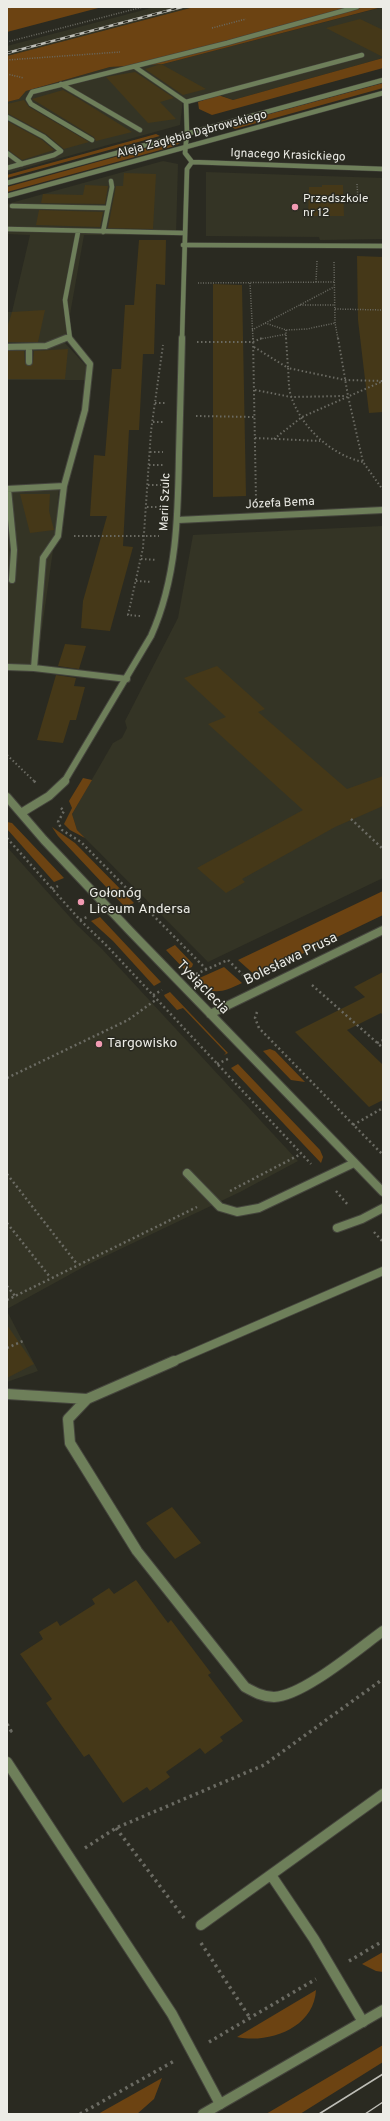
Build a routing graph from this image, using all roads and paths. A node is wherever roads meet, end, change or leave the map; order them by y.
1 (13, 7) edge
2 (143, 7) edge
3 (357, 7) edge
4 (7, 8) edge
5 (246, 19) dead end
6 (209, 29) dead end
7 (7, 42) edge
8 (121, 52) dead end
9 (362, 55) dead end
10 (7, 60) edge
11 (135, 67) junction
12 (383, 80) edge
13 (61, 84) junction
14 (383, 93) edge
15 (186, 102) junction
16 (7, 117) edge
17 (140, 130) dead end
18 (187, 133) junction
19 (92, 140) dead end
20 (186, 147) junction
21 (7, 153) edge
22 (192, 162) junction
23 (22, 164) junction
24 (7, 168) edge
25 (383, 169) edge
26 (111, 181) dead end
27 (7, 183) edge
28 (350, 184) dead end
29 (7, 196) edge
30 (358, 200) dead end
31 (12, 206) dead end
32 (108, 208) junction
33 (7, 229) edge
34 (78, 232) junction
35 (103, 232) junction
36 (184, 233) junction
37 (183, 245) junction
38 (383, 246) edge
39 (317, 258) dead end
40 (334, 260) dead end
41 (250, 282) junction
42 (316, 282) junction
43 (334, 282) junction
44 (183, 283) junction
45 (334, 287) junction
46 (299, 305) junction
47 (335, 306) junction
48 (335, 309) junction
49 (383, 310) edge
50 (265, 323) junction
51 (335, 323) junction
52 (252, 330) junction
53 (286, 330) junction
54 (287, 334) junction
55 (68, 337) junction
56 (181, 342) junction
57 (253, 342) junction
58 (163, 345) dead end
59 (7, 347) edge
60 (253, 347) junction
61 (29, 348) junction
62 (29, 362) dead end
63 (288, 368) junction
64 (345, 380) junction
65 (255, 390) junction
66 (348, 396) junction
67 (291, 397) junction
68 (180, 416) junction
69 (255, 417) junction
70 (302, 417) junction
71 (255, 438) junction
72 (274, 439) junction
73 (320, 441) junction
74 (363, 462) junction
75 (64, 486) junction
76 (8, 489) edge
77 (383, 490) edge
78 (383, 510) edge
79 (256, 516) junction
80 (178, 520) junction
81 (7, 550) edge
82 (14, 550) junction
83 (12, 580) dead end
84 (158, 618) junction
85 (7, 667) edge
86 (34, 668) junction
87 (127, 679) junction
88 (7, 755) edge
89 (35, 782) dead end
90 (7, 797) edge
91 (61, 808) dead end
92 (21, 813) junction
93 (351, 819) dead end
94 (7, 838) edge
95 (383, 850) edge
96 (58, 886) dead end
97 (52, 890) junction
98 (141, 903) junction
99 (136, 905) dead end
100 (87, 917) dead end
101 (80, 920) junction
102 (383, 930) edge
103 (177, 940) junction
104 (172, 942) dead end
105 (206, 970) junction
106 (201, 972) dead end
107 (248, 980) dead end
108 (312, 985) dead end
109 (167, 988) dead end
110 (153, 995) junction
111 (157, 999) junction
112 (261, 1010) dead end
113 (210, 1014) junction
114 (383, 1040) edge
115 (378, 1043) junction
116 (383, 1048) edge
117 (232, 1057) dead end
118 (218, 1064) junction
119 (7, 1078) edge
120 (383, 1108) edge
121 (353, 1125) junction
122 (301, 1154) junction
123 (383, 1155) edge
124 (354, 1163) junction
125 (186, 1173) dead end
126 (7, 1174) edge
127 (324, 1178) junction
128 (383, 1192) edge
129 (211, 1201) junction
130 (383, 1208) edge
131 (362, 1219) junction
132 (7, 1223) edge
133 (337, 1228) dead end
134 (383, 1242) edge
135 (77, 1264) junction
136 (383, 1271) edge
137 (50, 1277) junction
138 (7, 1286) edge
139 (15, 1296) junction
140 (7, 1300) edge
141 (24, 1341) dead end
142 (7, 1348) edge
143 (7, 1394) edge
144 (87, 1399) junction
145 (383, 1631) edge
146 (383, 1679) edge
147 (7, 1724) edge
148 (7, 1732) edge
149 (7, 1762) edge
150 (383, 1794) edge
151 (70, 1859) junction
152 (271, 1875) junction
153 (201, 1925) dead end
154 (383, 1941) edge
155 (333, 1970) junction
156 (383, 2010) edge
157 (363, 2022) junction
158 (193, 2051) junction
159 (220, 2104) junction
160 (80, 2114) edge
161 (203, 2114) edge

1 - 4 path
2 - 7 path
3 - 11 street
5 - 6 path
8 - 10 path
9 - 15 street
11 - 13 street
11 - 15 street
12 - 18 street, Aleja Zagłębia Dąbrowskiego
13 - 17 street
13 - 19 street
14 - 20 street, Aleja Zagłębia Dąbrowskiego
15 - 18 street
16 - 23 street
18 - 20 street
18 - 27 street, Aleja Zagłębia Dąbrowskiego
20 - 22 street
20 - 29 street, Aleja Zagłębia Dąbrowskiego
21 - 23 street
22 - 25 street, Ignacego Krasickiego
22 - 36 street, Marii Szulc
23 - 24 street
26 - 32 street
28 - 30 path
31 - 32 street
32 - 35 street
33 - 34 street
34 - 35 street
34 - 55 street
35 - 36 street
36 - 37 street, Marii Szulc
37 - 38 street
37 - 44 street, Marii Szulc
39 - 42 path
40 - 43 path
41 - 42 path
41 - 44 path
41 - 52 path
42 - 43 path
43 - 45 path
44 - 56 street, Marii Szulc
45 - 46 path
45 - 47 path
46 - 47 path
46 - 50 path
47 - 48 path
48 - 49 path
48 - 51 path
50 - 52 path
50 - 53 path
51 - 53 path
51 - 64 path
52 - 57 path
53 - 54 path
54 - 57 path
54 - 63 path
55 - 61 street
55 - 75 street
56 - 57 path
56 - 68 street, Marii Szulc
57 - 60 path
58 - 84 path
59 - 61 street
60 - 63 path
60 - 65 path
61 - 62 street
63 - 64 path
63 - 67 path
64 - 66 path
64 - 66 path
65 - 67 path
65 - 69 path
66 - 67 path
66 - 70 path
66 - 74 path
67 - 70 path
68 - 69 path
68 - 80 street, Marii Szulc
69 - 71 path
70 - 72 path
70 - 73 path
71 - 72 path
71 - 79 path
72 - 73 path
73 - 74 path
74 - 77 path
75 - 76 street
75 - 86 street
76 - 82 street
78 - 79 street, Józefa Bema
79 - 80 street, Józefa Bema
80 - 84 street, Marii Szulc
81 - 82 street
82 - 83 street
84 - 87 street, Marii Szulc
85 - 86 street
86 - 87 street
87 - 92 street, Marii Szulc
88 - 89 path
90 - 92 street, Tysiąclecia
91 - 98 path
92 - 113 street, Tysiąclecia
93 - 95 path
94 - 97 path
96 - 97 path
97 - 101 path
98 - 99 path
98 - 103 path
100 - 101 path
101 - 110 path
102 - 113 street, Bolesława Prusa
103 - 104 path
103 - 105 path
105 - 106 path
105 - 107 path
108 - 115 path
109 - 110 path
110 - 111 path
111 - 118 path
111 - 119 path
112 - 121 path
113 - 124 street, Tysiąclecia
114 - 115 path
115 - 116 path
117 - 118 path
118 - 122 path
120 - 121 path
121 - 123 path
122 - 127 path
122 - 129 path
124 - 127 street
124 - 128 street, Tysiąclecia
125 - 129 street
126 - 135 path
127 - 129 street
127 - 131 path
129 - 135 path
130 - 131 street
131 - 133 street
131 - 134 path
132 - 137 path
135 - 137 path
136 - 144 street
137 - 139 path
138 - 139 path
139 - 140 path
141 - 142 path
143 - 144 street
144 - 145 street
146 - 151 path
147 - 148 path
149 - 151 street
150 - 152 street
151 - 158 street
152 - 153 street
152 - 155 street
154 - 155 path
155 - 157 street
155 - 158 path
156 - 157 street
157 - 159 street
158 - 159 street
158 - 160 path
159 - 161 street

